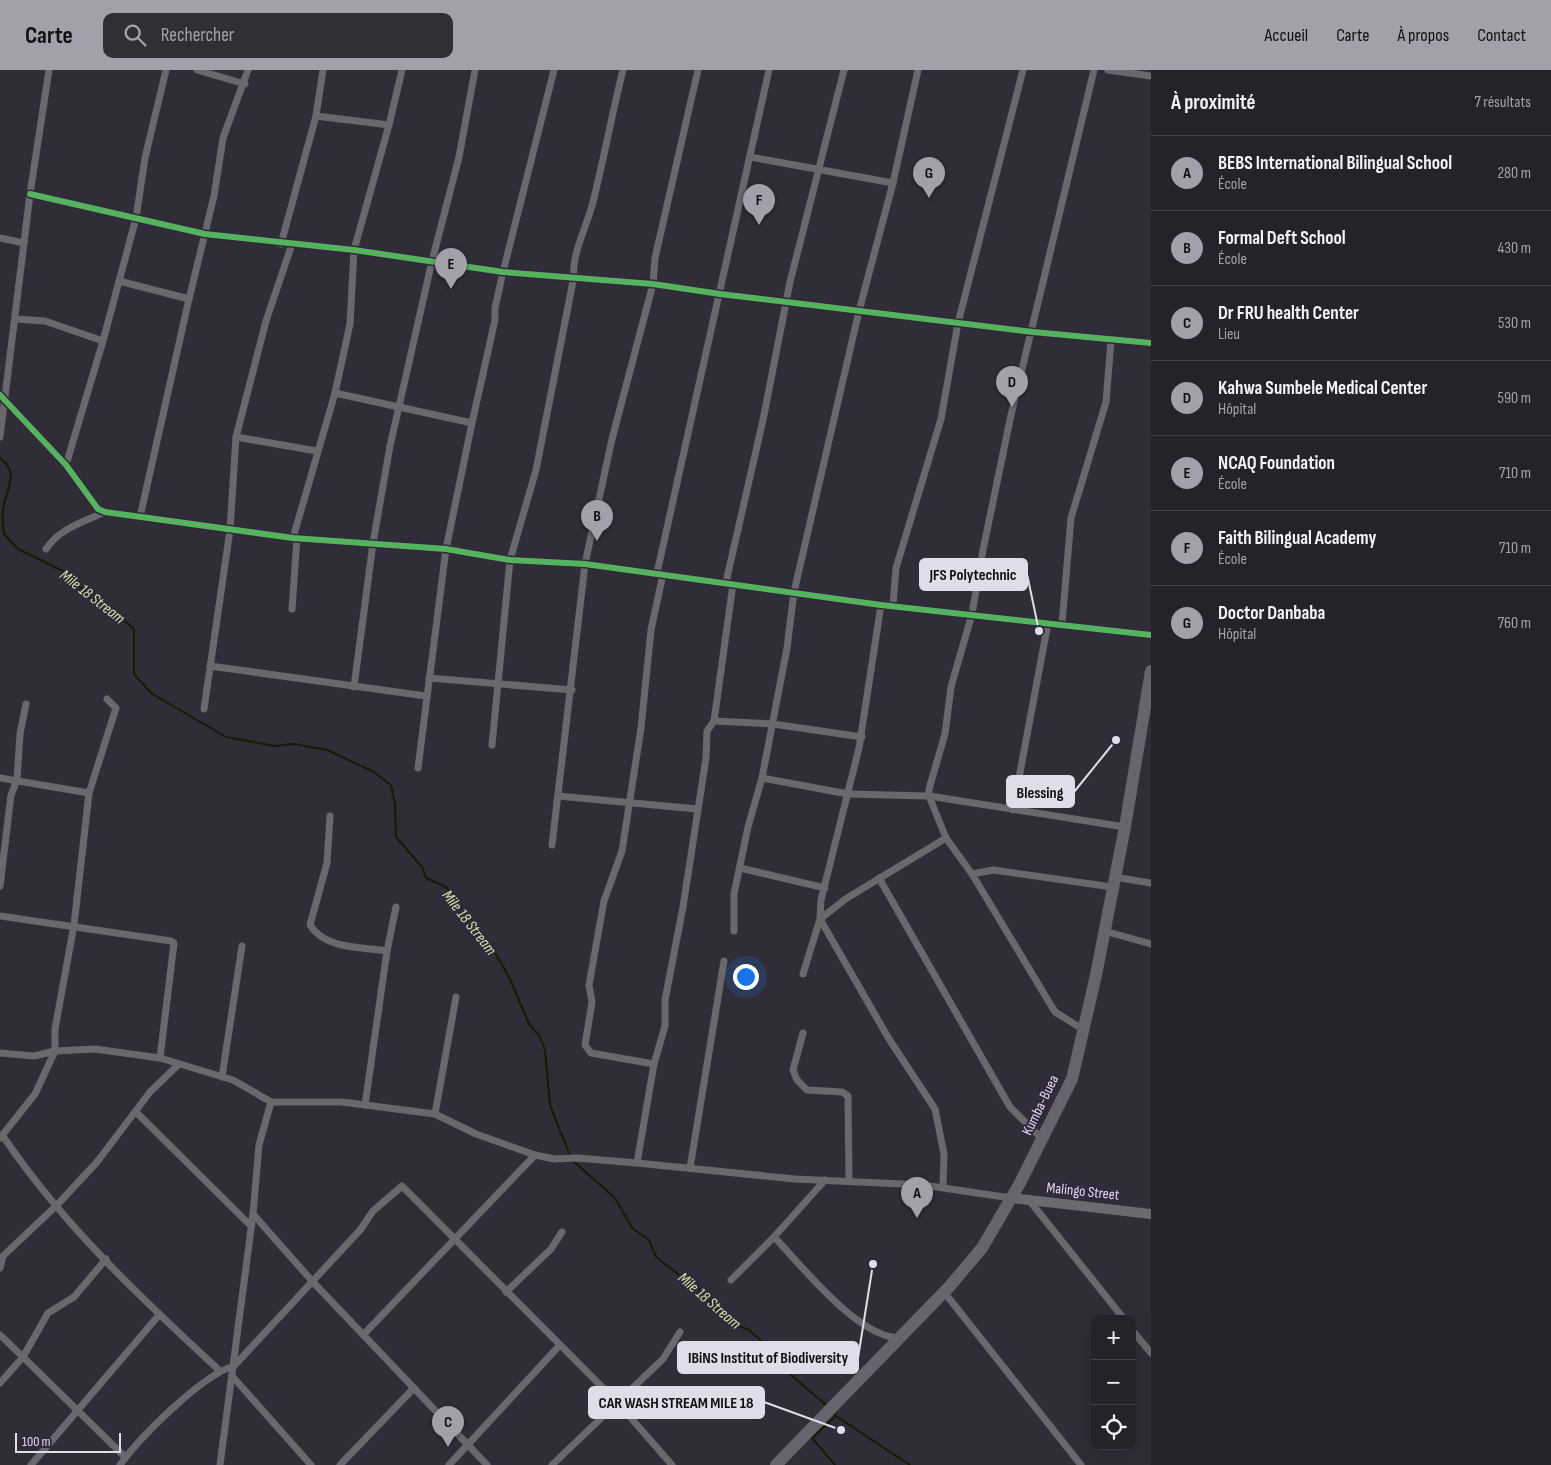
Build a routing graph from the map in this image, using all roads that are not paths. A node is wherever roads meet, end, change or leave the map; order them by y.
1 (50, 70) edge
2 (166, 70) edge
3 (197, 70) edge
4 (248, 70) edge
5 (323, 70) edge
6 (402, 70) edge
7 (475, 70) edge
8 (554, 70) edge
9 (623, 70) edge
10 (698, 70) edge
11 (769, 70) edge
12 (844, 70) edge
13 (918, 70) edge
14 (1023, 70) edge
15 (1094, 70) edge
16 (1108, 70) edge
17 (1151, 76) edge
18 (245, 84) junction
19 (316, 116) junction
20 (389, 125) junction
21 (750, 157) junction
22 (818, 170) junction
23 (893, 183) junction
24 (30, 194) junction
25 (136, 218) junction
26 (205, 234) junction
27 (0, 238) edge
28 (24, 243) junction
29 (281, 244) junction
30 (292, 244) junction
31 (354, 250) junction
32 (432, 261) junction
33 (503, 272) junction
34 (574, 276) junction
35 (119, 281) junction
36 (653, 284) junction
37 (720, 294) junction
38 (188, 299) junction
39 (787, 302) junction
40 (858, 311) junction
41 (16, 319) junction
42 (958, 323) junction
43 (1033, 332) junction
44 (103, 341) junction
45 (1111, 341) junction
46 (1151, 343) edge
47 (335, 393) junction
48 (2, 397) edge
49 (398, 408) junction
50 (472, 423) junction
51 (0, 437) edge
52 (236, 437) junction
53 (317, 451) junction
54 (66, 465) junction
55 (105, 512) junction
56 (140, 517) junction
57 (230, 530) junction
58 (295, 538) junction
59 (373, 544) junction
60 (46, 549) dead end
61 (446, 549) junction
62 (510, 560) junction
63 (585, 564) junction
64 (660, 574) junction
65 (729, 583) junction
66 (794, 592) junction
67 (892, 604) junction
68 (881, 605) junction
69 (292, 609) dead end
70 (972, 614) junction
71 (1048, 623) junction
72 (1062, 624) junction
73 (1151, 635) edge
74 (210, 666) junction
75 (1151, 671) edge
76 (429, 678) junction
77 (497, 684) junction
78 (354, 687) junction
79 (572, 690) junction
80 (426, 696) junction
81 (106, 699) dead end
82 (26, 704) dead end
83 (204, 709) dead end
84 (714, 722) junction
85 (773, 724) junction
86 (862, 738) junction
87 (492, 745) dead end
88 (418, 768) dead end
89 (0, 778) edge
90 (762, 778) junction
91 (17, 780) junction
92 (89, 793) junction
93 (848, 794) junction
94 (558, 796) junction
95 (929, 796) junction
96 (628, 803) junction
97 (697, 809) junction
98 (1013, 810) junction
99 (330, 816) dead end
100 (1125, 827) junction
101 (946, 838) junction
102 (552, 846) dead end
103 (740, 868) junction
104 (972, 874) junction
105 (879, 878) junction
106 (1113, 882) junction
107 (1151, 883) edge
108 (0, 886) edge
109 (825, 888) junction
110 (396, 907) dead end
111 (0, 916) edge
112 (820, 919) junction
113 (74, 925) junction
114 (734, 931) dead end
115 (1104, 931) junction
116 (1151, 944) edge
117 (242, 946) dead end
118 (387, 951) junction
119 (724, 961) dead end
120 (802, 974) dead end
121 (456, 997) dead end
122 (1084, 1030) junction
123 (803, 1033) dead end
124 (55, 1051) junction
125 (0, 1053) edge
126 (160, 1058) junction
127 (180, 1064) junction
128 (654, 1064) junction
129 (222, 1076) junction
130 (270, 1102) junction
131 (364, 1105) junction
132 (136, 1112) junction
133 (435, 1114) junction
134 (1, 1136) edge
135 (1042, 1139) junction
136 (535, 1155) junction
137 (636, 1163) junction
138 (690, 1168) junction
139 (825, 1180) junction
140 (849, 1181) junction
141 (942, 1187) junction
142 (1011, 1198) junction
143 (1029, 1200) junction
144 (57, 1205) junction
145 (253, 1214) junction
146 (1151, 1214) edge
147 (251, 1226) junction
148 (562, 1232) dead end
149 (774, 1237) junction
150 (457, 1239) junction
151 (106, 1259) junction
152 (0, 1268) edge
153 (731, 1280) dead end
154 (312, 1281) junction
155 (506, 1292) junction
156 (944, 1292) junction
157 (160, 1315) junction
158 (1121, 1315) edge
159 (680, 1332) dead end
160 (364, 1334) junction
161 (0, 1335) edge
162 (1136, 1335) edge
163 (900, 1338) junction
164 (560, 1346) junction
165 (1151, 1353) edge
166 (23, 1357) junction
167 (234, 1366) junction
168 (220, 1370) junction
169 (232, 1376) junction
170 (0, 1383) edge
171 (414, 1388) junction
172 (617, 1402) junction
173 (77, 1410) junction
174 (468, 1447) junction
175 (125, 1457) junction
176 (31, 1465) edge
177 (120, 1465) edge
178 (220, 1465) edge
179 (311, 1465) edge
180 (340, 1465) edge
181 (449, 1465) edge
182 (487, 1465) edge
183 (552, 1465) edge
184 (672, 1465) edge
185 (776, 1465) edge
186 (1081, 1465) edge

1 - 24 street
2 - 25 street
3 - 18 street
4 - 18 street
5 - 19 street
6 - 20 street
7 - 32 street
8 - 33 street
9 - 34 street
10 - 36 street
11 - 21 street
12 - 22 street
13 - 23 street
14 - 42 street
15 - 43 street
16 - 17 street
18 - 26 street
19 - 20 street
19 - 29 street
20 - 31 street
21 - 22 street
21 - 37 street
22 - 23 street
22 - 39 street
23 - 40 street
24 - 25 street
24 - 28 street
25 - 26 street
25 - 35 street
26 - 29 street
26 - 38 street
27 - 28 street
28 - 41 street
29 - 30 street
30 - 31 street
30 - 52 street
31 - 32 street
31 - 47 street
32 - 33 street
32 - 49 street
33 - 34 street
33 - 50 street
34 - 36 street
34 - 62 street
35 - 38 street
35 - 44 street
36 - 37 street
36 - 63 street
37 - 39 street
37 - 64 street
38 - 56 street
39 - 40 street
39 - 65 street
40 - 42 street
40 - 66 street
41 - 44 street
41 - 48 street
42 - 43 street
42 - 67 street
43 - 45 street
43 - 70 street
44 - 54 street
45 - 46 street
45 - 72 street
47 - 49 street
47 - 53 street
48 - 51 street
48 - 54 street
49 - 50 street
49 - 59 street
50 - 61 street
52 - 53 street
52 - 57 street
53 - 58 street
54 - 55 street
55 - 56 street
55 - 60 street
56 - 57 street
57 - 58 street
57 - 74 street
58 - 59 street
58 - 69 street
59 - 61 street
59 - 78 street
61 - 62 street
61 - 76 street
62 - 63 street
62 - 77 street
63 - 64 street
63 - 79 street
64 - 65 street
64 - 96 street
65 - 66 street
65 - 84 street
66 - 68 street
66 - 85 street
67 - 68 street
67 - 70 street
68 - 86 street
70 - 71 street
70 - 95 street
71 - 72 street
71 - 98 street
72 - 73 street
74 - 78 street
74 - 83 street
75 - 100 highway, Kumba-Buea
76 - 77 street
76 - 80 street
77 - 79 street
77 - 87 street
78 - 80 street
79 - 94 street
80 - 88 street
81 - 92 street
82 - 91 street
84 - 85 street
84 - 97 street
85 - 86 street
85 - 90 street
86 - 93 street
89 - 91 street
90 - 93 street
90 - 103 street
91 - 92 street
91 - 108 street
92 - 113 street
93 - 95 street
93 - 109 street
94 - 96 street
94 - 102 street
95 - 98 street
95 - 101 street
96 - 97 street
96 - 128 street
97 - 128 street
98 - 100 street
99 - 118 street
100 - 106 highway, Kumba-Buea
101 - 104 street
101 - 105 street
103 - 109 street
103 - 114 street
104 - 106 street
104 - 122 street
105 - 112 street
105 - 135 street
106 - 107 street
106 - 115 highway, Kumba-Buea
109 - 112 street
110 - 118 street
111 - 113 street
112 - 120 street
112 - 141 street
113 - 124 street
113 - 126 street
115 - 116 street
115 - 122 highway, Kumba-Buea
117 - 129 street
118 - 131 street
119 - 138 street
121 - 133 street
122 - 135 highway, Kumba-Buea
123 - 140 street
124 - 125 street
124 - 126 street
124 - 134 street
126 - 127 street
127 - 129 street
127 - 132 street
128 - 137 street
129 - 130 street
130 - 131 street
130 - 145 street
131 - 133 street
132 - 144 street
132 - 147 street
133 - 136 street
134 - 144 street
135 - 142 highway, Kumba-Buea
136 - 137 street
136 - 150 street
137 - 138 street
138 - 139 street
139 - 140 street
139 - 149 street
140 - 141 street
141 - 142 street
142 - 143 street, Malingo Street
142 - 156 highway, Kumba-Buea
143 - 146 street, Malingo Street
143 - 158 street
144 - 151 street
144 - 152 street
145 - 147 street
145 - 154 street
147 - 167 street
148 - 155 street
149 - 153 street
149 - 163 street
150 - 154 street
150 - 155 street
150 - 160 street
151 - 157 street
151 - 166 street
154 - 160 street
154 - 167 street
155 - 164 street
156 - 163 highway, Kumba-Buea
156 - 186 street
157 - 168 street
157 - 173 street
159 - 172 street
160 - 171 street
161 - 166 street
162 - 165 street
163 - 185 highway, Kumba-Buea
164 - 172 street
164 - 174 street
166 - 170 street
166 - 173 street
167 - 168 street
167 - 169 street
168 - 175 street
169 - 178 street
169 - 179 street
171 - 174 street
171 - 180 street
172 - 183 street
172 - 184 street
173 - 175 street
173 - 176 street
174 - 181 street
174 - 182 street
175 - 177 street

